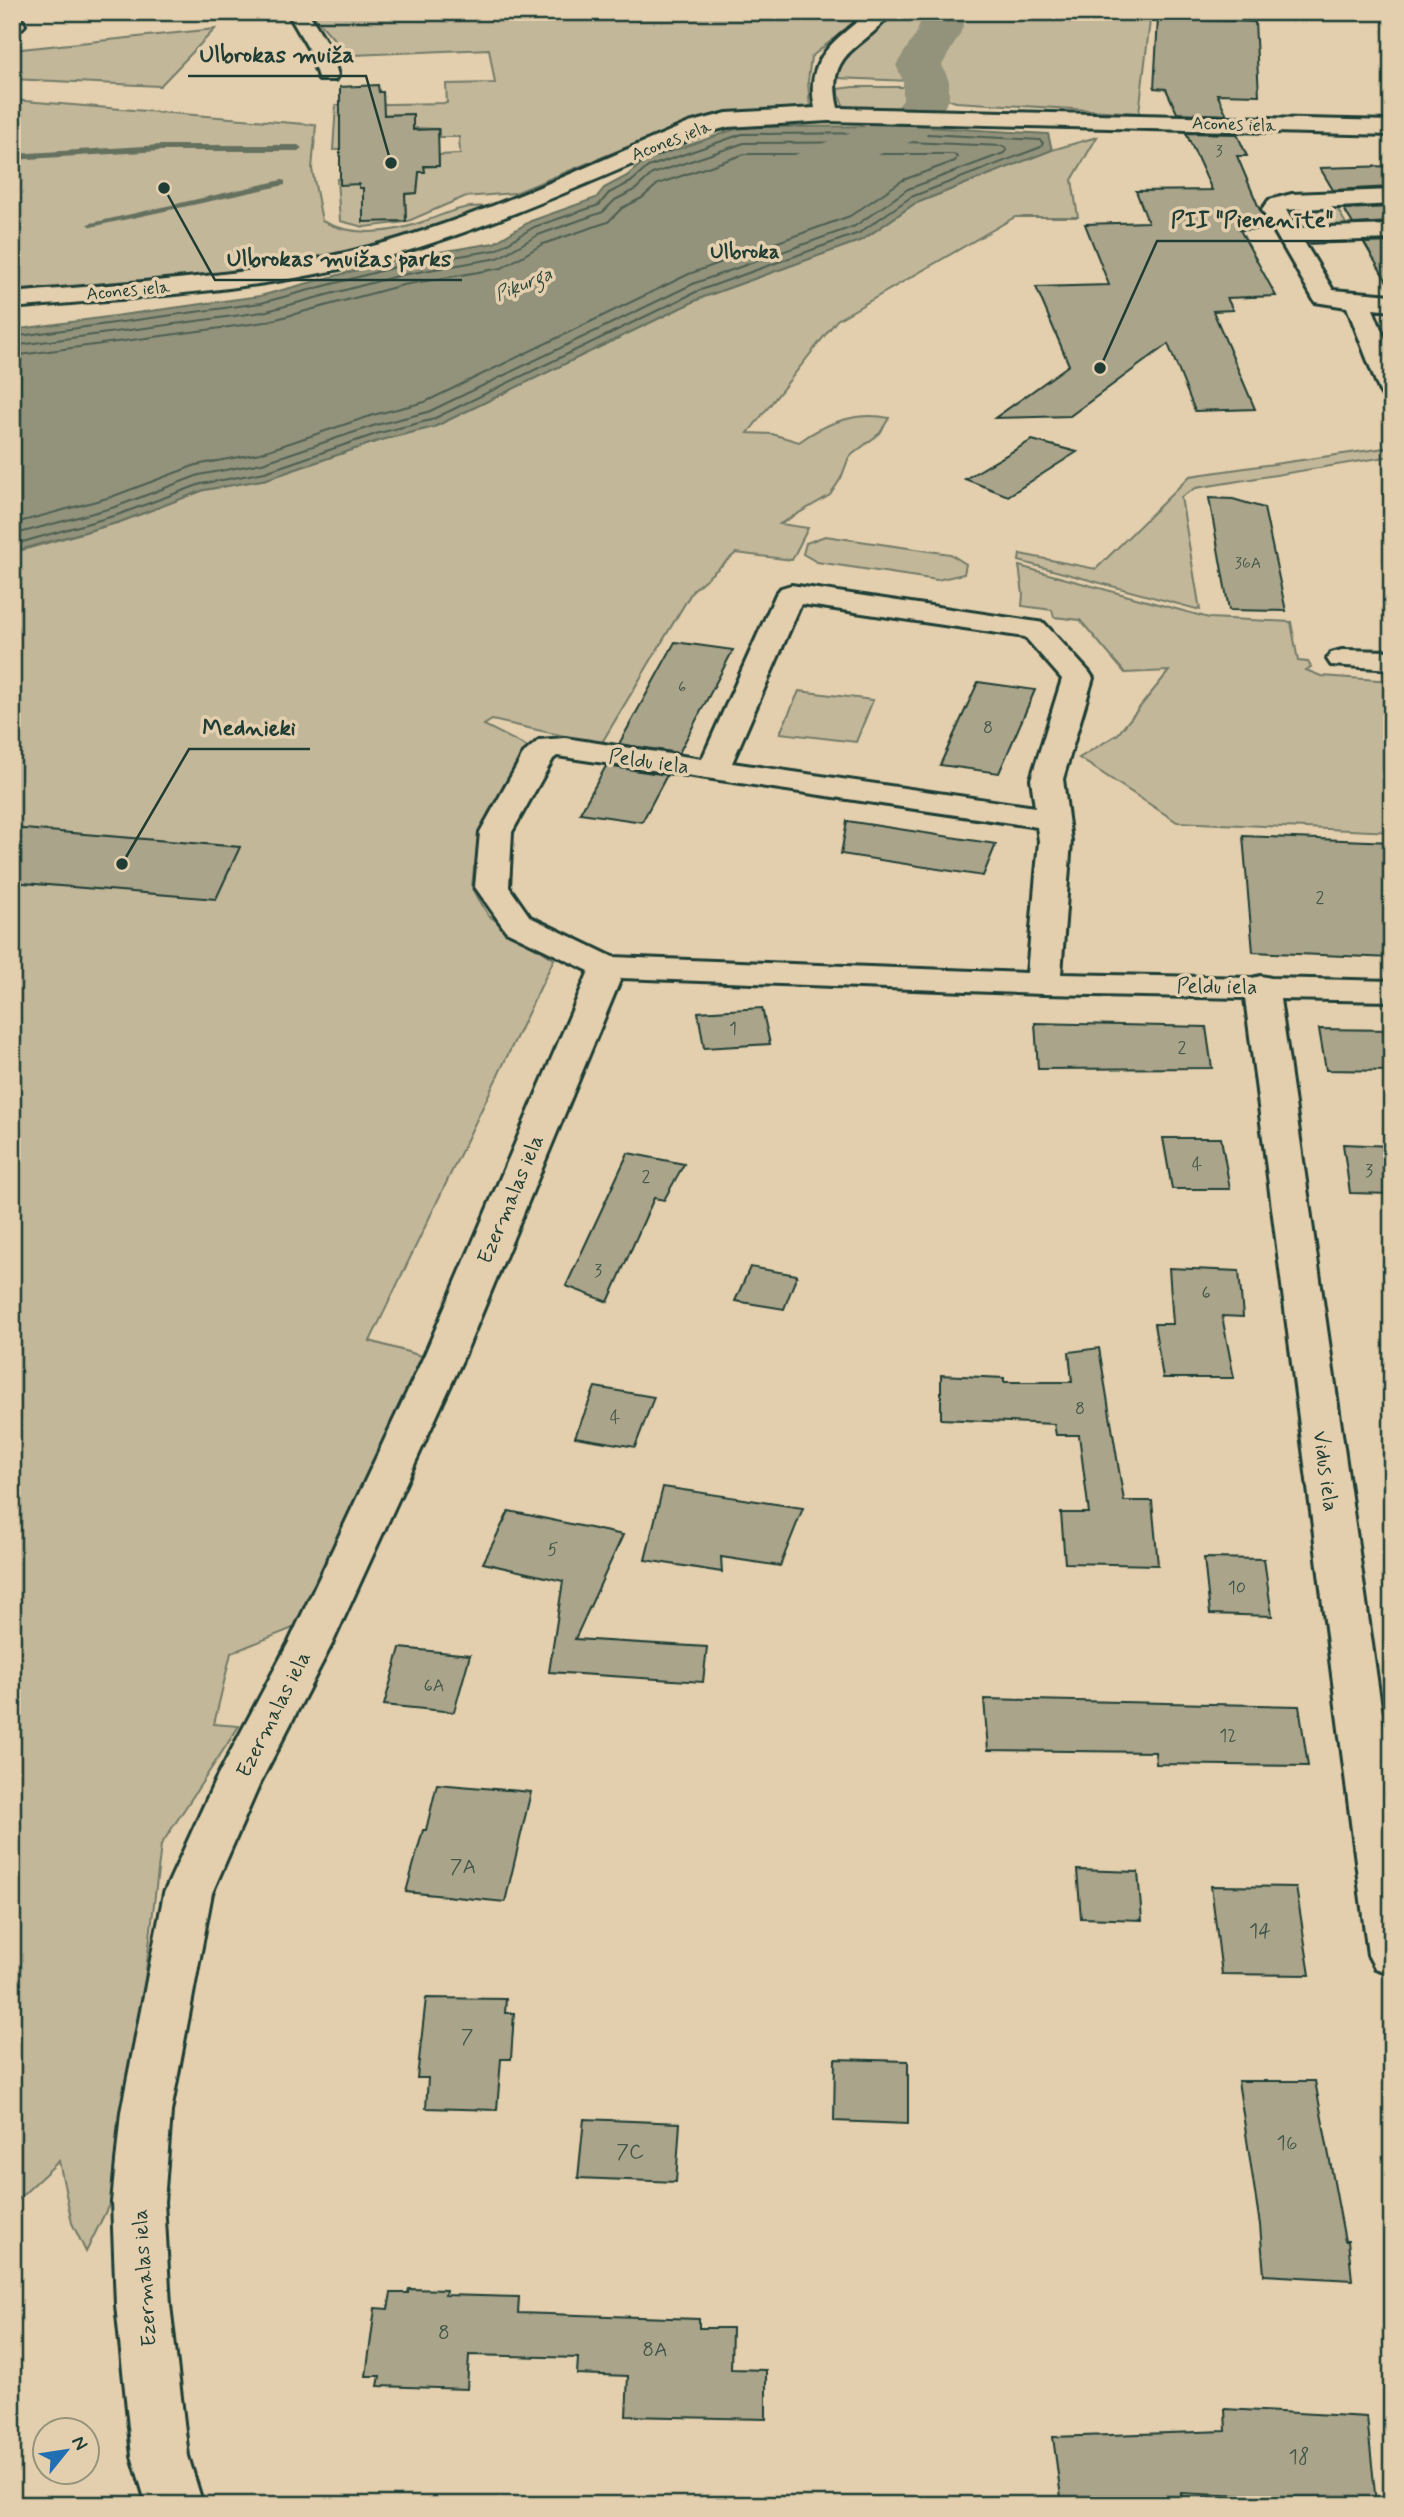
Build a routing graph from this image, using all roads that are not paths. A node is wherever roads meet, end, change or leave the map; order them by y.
1 (297, 12) edge
2 (882, 12) edge
3 (327, 75) dead end
4 (828, 114) junction
5 (1392, 128) edge
6 (1392, 197) edge
7 (1392, 232) edge
8 (1288, 235) junction
9 (12, 301) edge
10 (1358, 302) junction
11 (1392, 303) edge
12 (1392, 390) edge
13 (1342, 659) dead end
14 (1392, 660) edge
15 (713, 770) junction
16 (1051, 818) junction
17 (608, 967) junction
18 (1043, 984) junction
19 (1261, 986) junction
20 (1392, 990) edge
21 (1392, 1955) edge
22 (175, 2505) edge

1 - 3 street
2 - 4 street
4 - 5 street, Acones iela
4 - 9 street, Acones iela
6 - 8 street
7 - 8 street
8 - 10 street
10 - 11 street
10 - 12 street
13 - 14 street
15 - 16 street
15 - 16 street, Peldu iela
15 - 17 street, Peldu iela
16 - 18 street, Peldu iela
17 - 18 street, Peldu iela
17 - 22 street, Ezermalas iela
18 - 19 street, Peldu iela
19 - 20 street, Peldu iela
19 - 21 street, Vidus iela

